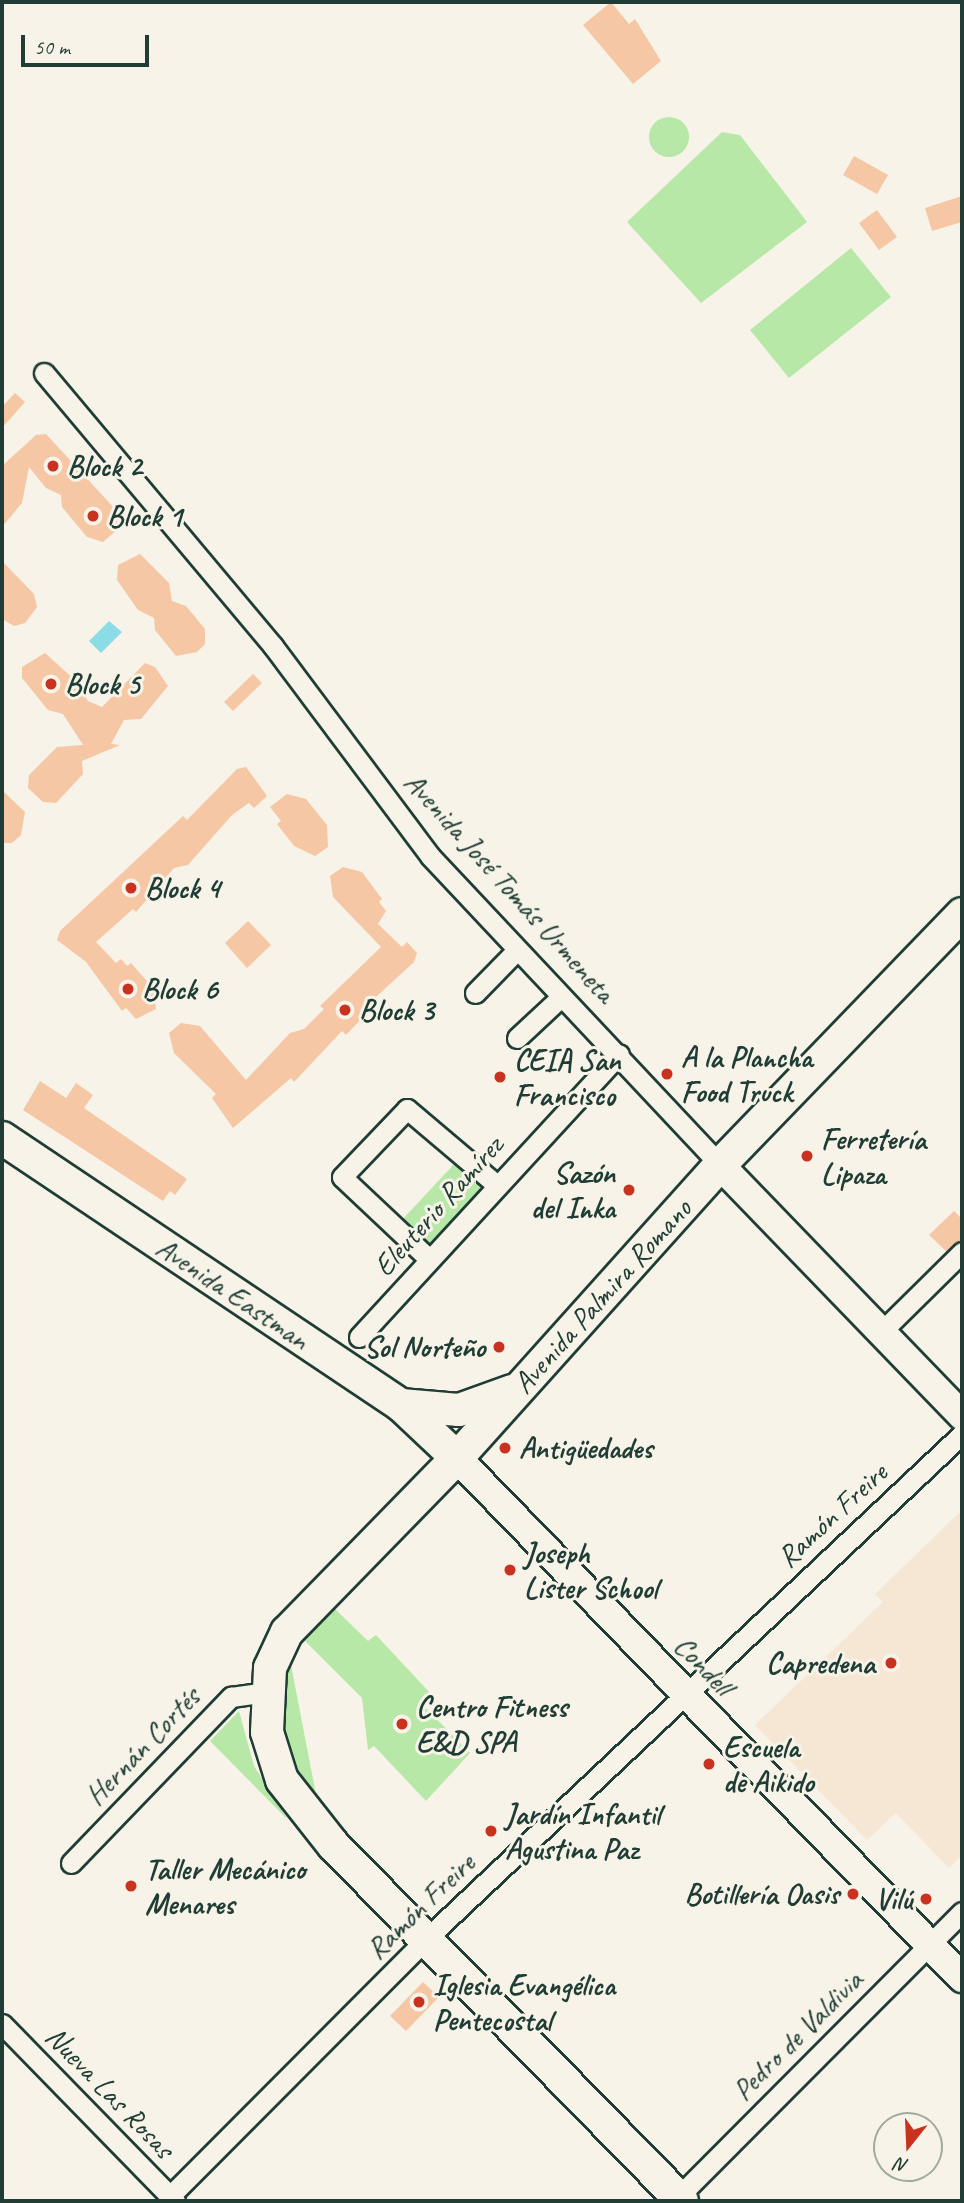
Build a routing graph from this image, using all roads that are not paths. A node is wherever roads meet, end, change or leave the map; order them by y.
1 (44, 373) dead end
2 (962, 914) edge
3 (517, 950) junction
4 (475, 993) dead end
5 (561, 997) junction
6 (517, 1038) dead end
7 (619, 1054) junction
8 (2, 1138) edge
9 (720, 1164) junction
10 (497, 1185) junction
11 (962, 1252) edge
12 (428, 1258) junction
13 (881, 1332) junction
14 (359, 1338) dead end
15 (527, 1379) junction
16 (401, 1405) junction
17 (962, 1416) edge
18 (962, 1434) edge
19 (457, 1458) junction
20 (267, 1692) junction
21 (685, 1692) junction
22 (71, 1863) dead end
23 (962, 1912) edge
24 (426, 1939) junction
25 (929, 1945) junction
26 (962, 1978) edge
27 (2, 2024) edge
28 (173, 2199) edge
29 (678, 2200) edge

1 - 3 street, Avenida José Tomás Urmeneta
2 - 9 main road, Avenida Palmira Romano
3 - 4 street
3 - 5 street, Avenida José Tomás Urmeneta
5 - 6 street
5 - 7 street, Avenida José Tomás Urmeneta
7 - 9 street, Avenida José Tomás Urmeneta
7 - 10 street, Eleuterio Ramírez
8 - 16 main road, Avenida Eastman
9 - 13 street, Avenida José Tomás Urmeneta
9 - 15 main road, Avenida Palmira Romano
10 - 12 street, Eleuterio Ramírez
10 - 12 street
11 - 13 street
12 - 14 street, Eleuterio Ramírez
13 - 17 street, Avenida José Tomás Urmeneta
15 - 16 main road
15 - 19 main road, Avenida Palmira Romano
16 - 19 main road, Avenida Eastman
18 - 21 street, Ramón Freire
19 - 20 main road, Avenida Palmira Romano
19 - 21 street, Condell
20 - 22 street, Hernán Cortés
20 - 24 main road, Avenida Palmira Romano
21 - 24 street, Ramón Freire
21 - 25 street, Condell
23 - 25 street, Pedro de Valdivia
24 - 28 street, Ramón Freire
24 - 29 main road, Avenida Palmira Romano
25 - 26 street, Condell
25 - 29 street, Pedro de Valdivia
27 - 28 street, Nueva Las Rosas

